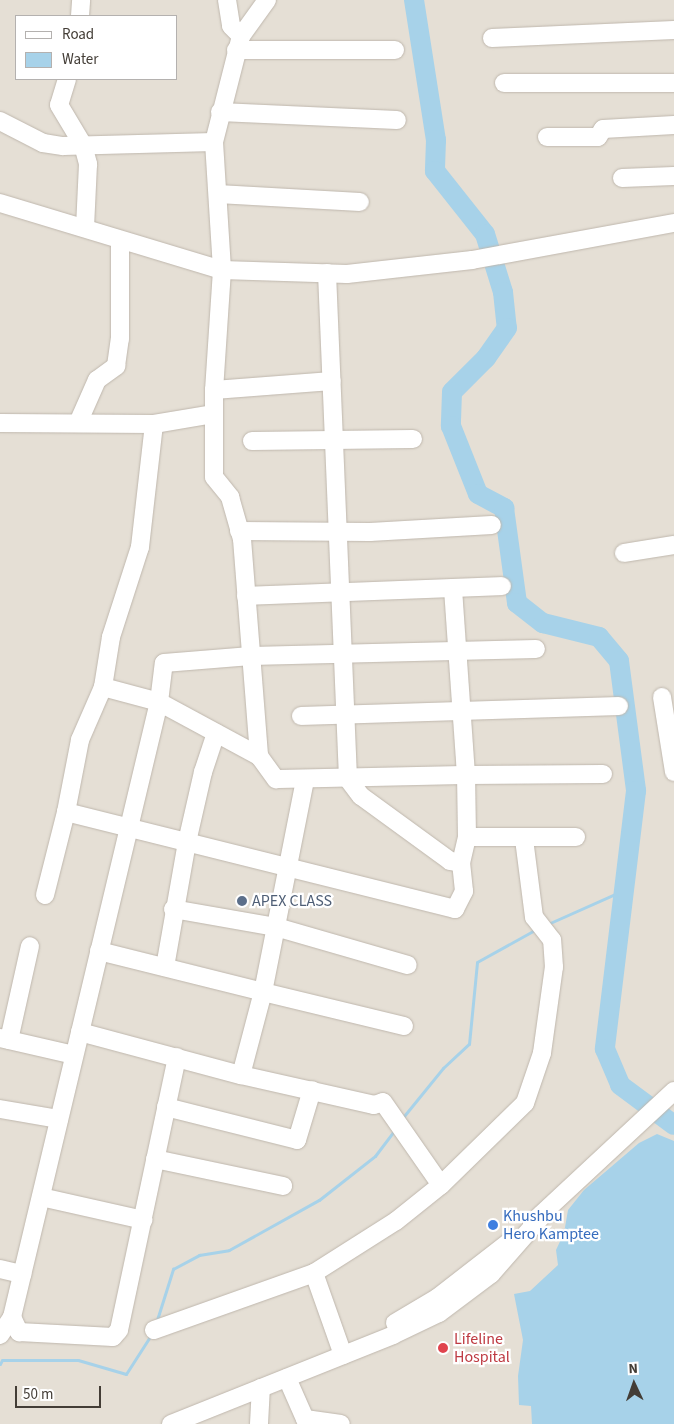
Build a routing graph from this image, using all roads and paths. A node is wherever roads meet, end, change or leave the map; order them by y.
1 (81, 0) edge
2 (227, 0) edge
3 (267, 0) edge
4 (80, 15) edge
5 (674, 30) edge
6 (492, 38) dead end
7 (239, 43) junction
8 (395, 50) dead end
9 (67, 80) edge
10 (504, 83) dead end
11 (674, 83) edge
12 (220, 112) junction
13 (397, 120) dead end
14 (0, 122) edge
15 (674, 125) edge
16 (547, 136) dead end
17 (214, 142) junction
18 (83, 145) junction
19 (674, 176) edge
20 (622, 178) dead end
21 (218, 194) junction
22 (360, 202) dead end
23 (0, 203) edge
24 (674, 222) edge
25 (85, 227) junction
26 (120, 240) junction
27 (222, 270) junction
28 (327, 273) junction
29 (332, 381) junction
30 (214, 390) junction
31 (214, 414) junction
32 (0, 423) edge
33 (78, 423) junction
34 (154, 424) junction
35 (413, 439) dead end
36 (334, 440) junction
37 (252, 441) dead end
38 (492, 525) dead end
39 (239, 531) junction
40 (338, 531) junction
41 (674, 545) edge
42 (624, 553) dead end
43 (502, 586) dead end
44 (453, 588) junction
45 (341, 591) junction
46 (246, 596) junction
47 (536, 649) dead end
48 (459, 651) junction
49 (251, 656) junction
50 (343, 656) junction
51 (103, 687) junction
52 (662, 697) dead end
53 (159, 702) junction
54 (619, 706) dead end
55 (463, 712) junction
56 (301, 716) dead end
57 (346, 716) junction
58 (216, 733) junction
59 (259, 756) junction
60 (674, 772) edge
61 (603, 774) dead end
62 (466, 775) junction
63 (304, 779) junction
64 (348, 779) junction
65 (66, 812) junction
66 (129, 828) junction
67 (468, 837) junction
68 (576, 837) dead end
69 (524, 839) junction
70 (187, 842) junction
71 (461, 863) junction
72 (288, 866) junction
73 (45, 895) dead end
74 (173, 909) junction
75 (276, 927) junction
76 (30, 946) dead end
77 (99, 951) junction
78 (408, 965) dead end
79 (165, 967) junction
80 (263, 992) junction
81 (404, 1026) dead end
82 (80, 1032) junction
83 (4, 1039) edge
84 (74, 1055) junction
85 (177, 1057) junction
86 (241, 1075) junction
87 (312, 1090) junction
88 (671, 1094) edge
89 (166, 1107) junction
90 (0, 1109) edge
91 (59, 1118) junction
92 (155, 1159) junction
93 (441, 1185) junction
94 (284, 1186) dead end
95 (40, 1197) junction
96 (143, 1220) junction
97 (0, 1269) edge
98 (314, 1273) junction
99 (22, 1274) junction
100 (12, 1316) junction
101 (154, 1330) dead end
102 (0, 1334) edge
103 (343, 1355) junction
104 (286, 1378) junction
105 (261, 1388) junction
106 (172, 1424) edge
107 (259, 1424) edge
108 (341, 1424) edge

1 - 4 street
2 - 7 street
3 - 7 street
5 - 6 street
7 - 8 street
7 - 12 street
9 - 18 street
10 - 11 street
12 - 13 street
12 - 17 street
14 - 18 street
15 - 16 street
17 - 18 street
17 - 21 street
18 - 25 street
19 - 20 street
21 - 22 street
21 - 27 street
23 - 25 street
24 - 28 street
25 - 26 street
26 - 27 street
26 - 33 street
27 - 28 street
27 - 30 street
28 - 29 street
29 - 30 street
29 - 36 street
30 - 31 street
31 - 34 street
31 - 39 street
32 - 33 street
33 - 34 street
34 - 51 street
35 - 36 street
36 - 37 street
36 - 40 street
38 - 40 street
39 - 40 street
39 - 46 street
40 - 45 street
41 - 42 street
43 - 44 street
44 - 45 street
44 - 48 street
45 - 46 street
45 - 50 street
46 - 49 street
47 - 48 street
48 - 50 street
48 - 55 street
49 - 50 street
49 - 53 street
49 - 59 street
50 - 57 street
51 - 53 street
51 - 65 street
52 - 60 street
53 - 58 street
53 - 66 street
54 - 55 street
55 - 57 street
55 - 62 street
56 - 57 street
57 - 64 street
58 - 59 street
58 - 70 street
59 - 63 street
61 - 62 street
62 - 64 street
62 - 67 street
63 - 64 street
63 - 72 street
64 - 71 street
65 - 66 street
65 - 73 street
66 - 70 street
66 - 77 street
67 - 69 street
67 - 71 street
68 - 69 street
69 - 93 street
70 - 72 street
70 - 74 street
71 - 72 street
72 - 75 street
74 - 75 street
74 - 79 street
75 - 78 street
75 - 80 street
76 - 83 street
77 - 79 street
77 - 82 street
79 - 80 street
80 - 81 street
80 - 86 street
82 - 84 street
82 - 85 street
83 - 84 street
84 - 91 street
85 - 86 street
85 - 89 street
86 - 87 street
87 - 89 street
87 - 93 street
88 - 103 street
89 - 92 street
90 - 91 street
91 - 95 street
92 - 94 street
92 - 96 street
93 - 98 street
95 - 96 street
95 - 99 street
96 - 100 street
97 - 99 street
98 - 101 street
98 - 103 street
99 - 100 street
100 - 102 street
103 - 104 street
104 - 105 street
104 - 108 street
105 - 106 street
105 - 107 street

